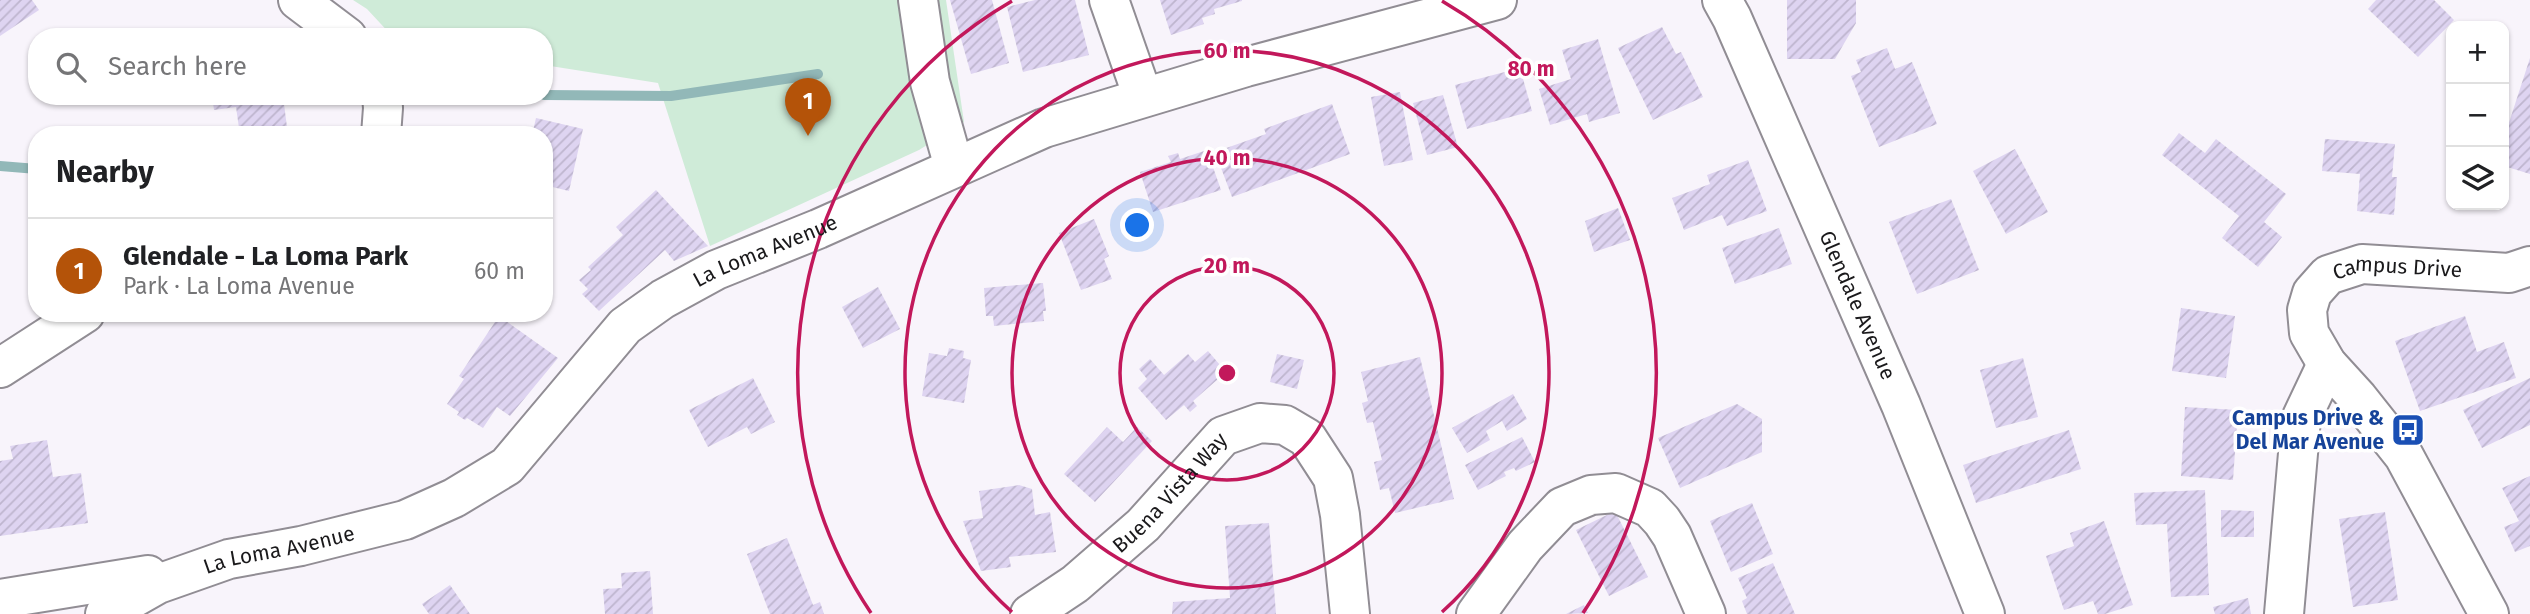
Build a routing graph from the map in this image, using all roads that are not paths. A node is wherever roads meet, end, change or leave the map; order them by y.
1 (298, 0) edge
2 (918, 0) edge
3 (1109, 0) edge
4 (1497, 0) edge
5 (1722, 0) edge
6 (335, 28) edge
7 (1143, 97) junction
8 (383, 105) edge
9 (382, 126) edge
10 (954, 167) junction
11 (2530, 266) edge
12 (71, 322) edge
13 (2327, 364) junction
14 (0, 368) edge
15 (148, 575) dead end
16 (0, 599) edge
17 (105, 614) edge
18 (1030, 614) edge
19 (1350, 614) edge
20 (1476, 614) edge
21 (1706, 614) edge
22 (1985, 614) edge
23 (2284, 614) edge
24 (2489, 614) edge

1 - 6 street
2 - 10 street
3 - 7 street
4 - 7 street, La Loma Avenue
5 - 22 street, Glendale Avenue
7 - 10 street, La Loma Avenue
8 - 9 street
10 - 17 street, La Loma Avenue
11 - 13 street, Campus Drive
12 - 14 street
13 - 23 street
13 - 24 street, Campus Drive
15 - 16 street
18 - 19 street, Buena Vista Way
20 - 21 street

